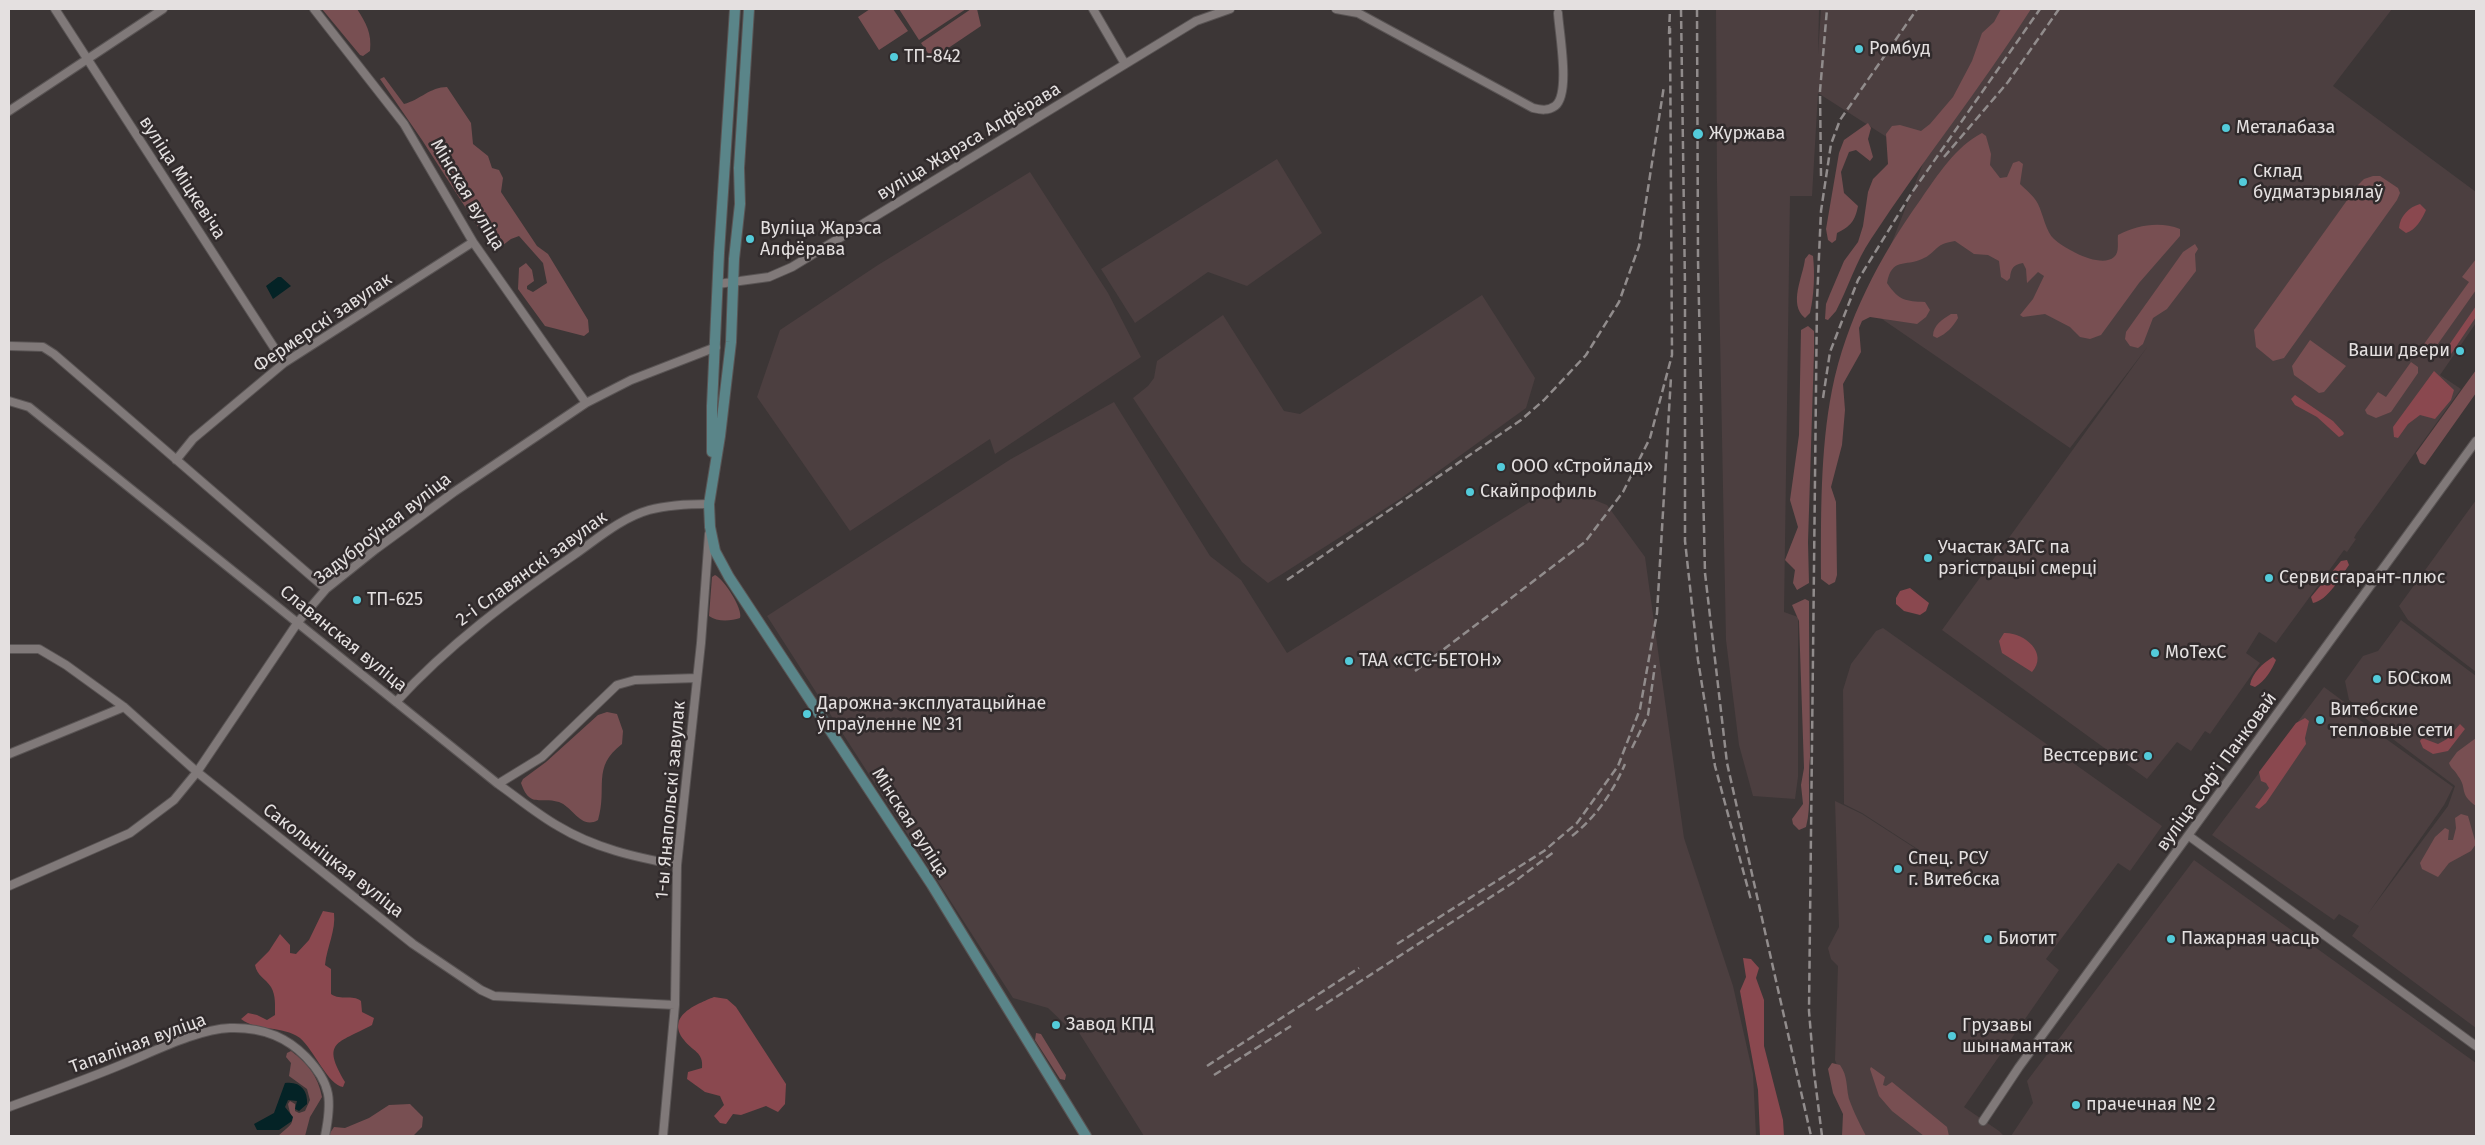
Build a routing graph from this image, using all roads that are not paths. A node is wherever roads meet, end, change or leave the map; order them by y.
1 (55, 9) edge
2 (163, 9) edge
3 (314, 9) edge
4 (735, 9) edge
5 (749, 9) edge
6 (1093, 9) edge
7 (1230, 9) edge
8 (1336, 9) edge
9 (1558, 13) dead end
10 (88, 59) junction
11 (1125, 64) junction
12 (9, 110) edge
13 (473, 242) junction
14 (734, 283) junction
15 (718, 284) junction
16 (731, 342) junction
17 (9, 346) edge
18 (716, 346) junction
19 (284, 363) junction
20 (9, 401) edge
21 (586, 403) junction
22 (2476, 441) edge
23 (176, 460) junction
24 (712, 474) junction
25 (709, 504) junction
26 (710, 527) junction
27 (326, 589) junction
28 (298, 622) junction
29 (9, 649) edge
30 (698, 678) junction
31 (396, 702) junction
32 (124, 707) junction
33 (9, 754) edge
34 (198, 772) junction
35 (498, 784) junction
36 (2189, 836) junction
37 (677, 865) junction
38 (9, 886) edge
39 (675, 1005) junction
40 (2476, 1046) edge
41 (9, 1107) edge
42 (1983, 1121) dead end
43 (325, 1136) edge
44 (663, 1136) edge
45 (1086, 1136) edge

1 - 10 street, вуліца Міцкевіча
2 - 10 street
3 - 13 street, Мінская вуліца
4 - 15 main road
5 - 14 main road
6 - 11 street
7 - 11 street, вуліца Жарэса Алфёрава
8 - 9 street
10 - 12 street
10 - 19 street, вуліца Міцкевіча
11 - 14 street, вуліца Жарэса Алфёрава
13 - 19 street, Фермерскі завулак
13 - 21 street, Мінская вуліца
14 - 15 street, вуліца Жарэса Алфёрава
14 - 16 main road
15 - 18 main road
16 - 18 main road
16 - 24 main road
17 - 23 street, Славянская вуліца
18 - 21 street, Задуброўная вуліца
18 - 24 main road
19 - 23 street, Фермерскі завулак
20 - 28 street, Славянская вуліца
21 - 27 street, Задуброўная вуліца
22 - 36 street, вуліца Софʼі Панковай
23 - 27 street, Славянская вуліца
24 - 25 main road, Мінская вуліца
25 - 26 main road, Мінская вуліца
25 - 31 street, 2-і Славянскі завулак
26 - 30 street, 1-ы Янапольскі завулак
26 - 45 main road, Мінская вуліца
27 - 28 street, Задуброўная вуліца
28 - 31 street, Славянская вуліца
28 - 34 street, Задуброўная вуліца
29 - 32 street, Сакольніцкая вуліца
30 - 35 street
30 - 37 street, 1-ы Янапольскі завулак
31 - 35 street, Славянская вуліца
32 - 33 street
32 - 34 street, Сакольніцкая вуліца
34 - 38 street, Задуброўная вуліца
34 - 39 street, Сакольніцкая вуліца
35 - 37 street, Славянская вуліца
36 - 40 street
36 - 42 street, вуліца Софʼі Панковай
37 - 39 street, 1-ы Янапольскі завулак
39 - 44 street, 1-ы Янапольскі завулак
41 - 43 street, Тапаліная вуліца

